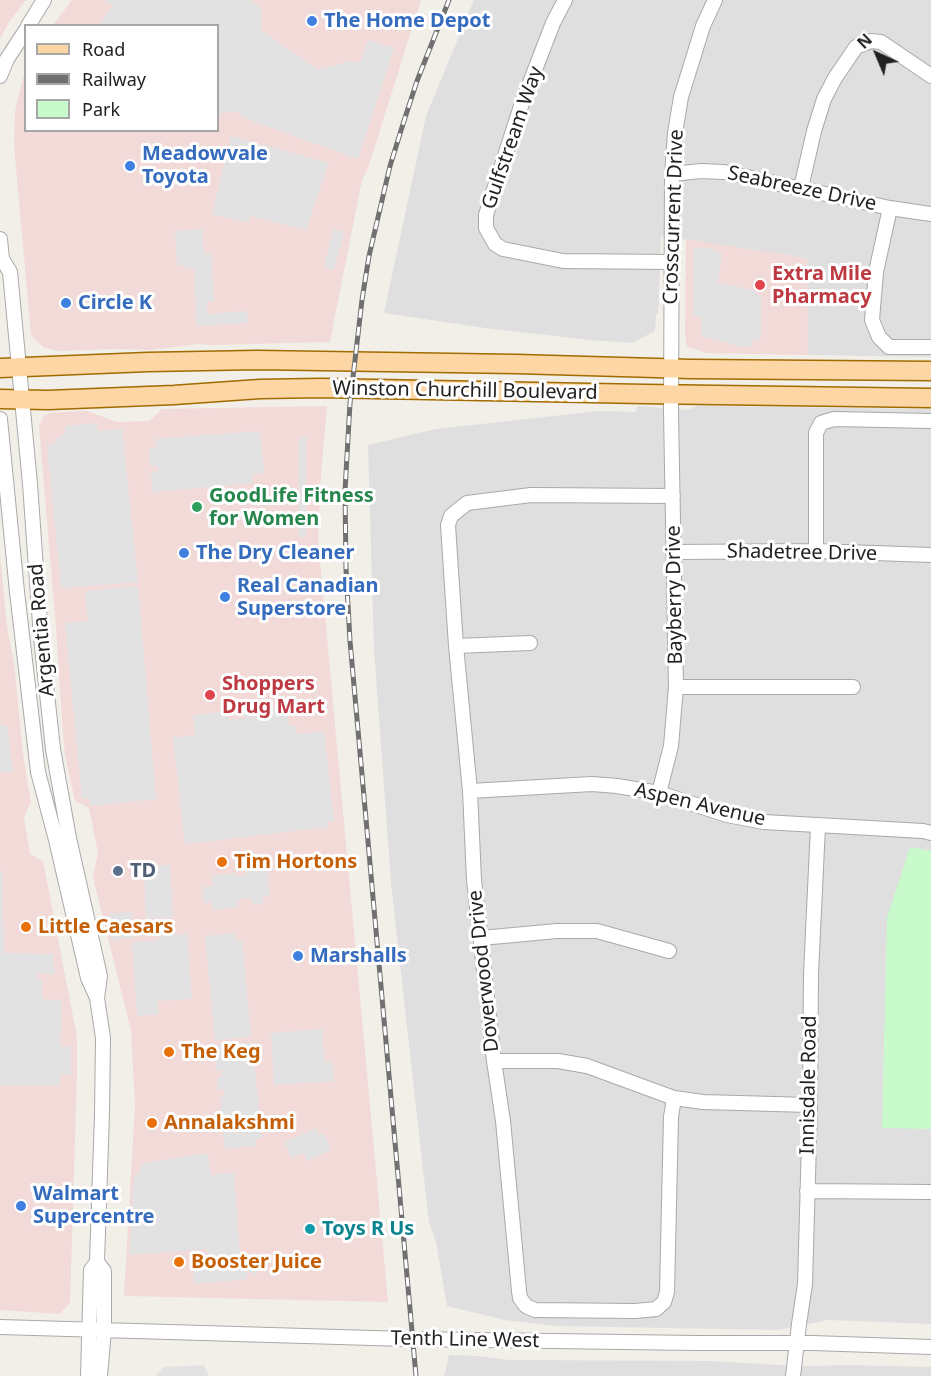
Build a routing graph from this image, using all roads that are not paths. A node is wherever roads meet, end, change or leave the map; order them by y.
1 (44, 0) edge
2 (565, 0) edge
3 (715, 0) edge
4 (29, 24) edge
5 (24, 33) edge
6 (0, 76) edge
7 (931, 76) edge
8 (672, 174) junction
9 (801, 188) junction
10 (890, 208) junction
11 (931, 214) edge
12 (0, 239) edge
13 (1, 260) edge
14 (671, 262) junction
15 (931, 347) edge
16 (18, 367) junction
17 (0, 368) edge
18 (672, 369) junction
19 (931, 371) edge
20 (672, 394) junction
21 (931, 398) edge
22 (0, 399) edge
23 (22, 400) junction
24 (0, 419) edge
25 (931, 421) edge
26 (673, 496) junction
27 (816, 551) junction
28 (674, 552) junction
29 (931, 555) edge
30 (530, 643) dead end
31 (456, 646) junction
32 (676, 687) junction
33 (854, 687) dead end
34 (470, 791) junction
35 (659, 793) junction
36 (818, 826) junction
37 (931, 833) edge
38 (481, 938) junction
39 (669, 951) dead end
40 (97, 998) junction
41 (494, 1061) junction
42 (674, 1098) junction
43 (810, 1105) junction
44 (807, 1191) junction
45 (931, 1192) edge
46 (97, 1262) junction
47 (0, 1327) edge
48 (89, 1329) junction
49 (104, 1330) junction
50 (797, 1343) junction
51 (931, 1347) edge
52 (88, 1376) edge
53 (100, 1376) edge
54 (794, 1376) edge

1 - 4 street
2 - 14 street, Gulfstream Way
3 - 8 street, Crosscurrent Drive
5 - 6 street
7 - 9 street
8 - 9 street, Seabreeze Drive
8 - 14 street, Crosscurrent Drive
9 - 10 street, Seabreeze Drive
10 - 11 street, Seabreeze Drive
10 - 15 street
12 - 13 street, Argentia Road
13 - 16 street, Argentia Road
14 - 18 street, Crosscurrent Drive
16 - 17 main road, Winston Churchill Boulevard
16 - 18 main road, Winston Churchill Boulevard
16 - 23 street, Argentia Road
18 - 19 main road, Winston Churchill Boulevard
18 - 20 street, Crosscurrent Drive
20 - 21 main road, Winston Churchill Boulevard
20 - 23 main road, Winston Churchill Boulevard
20 - 26 street, Bayberry Drive
22 - 23 main road, Winston Churchill Boulevard
23 - 40 street, Argentia Road
24 - 40 street, Argentia Road
25 - 27 street
26 - 28 street, Bayberry Drive
26 - 31 street, Doverwood Drive
27 - 28 street, Shadetree Drive
27 - 29 street, Shadetree Drive
28 - 32 street, Bayberry Drive
30 - 31 street
31 - 34 street, Doverwood Drive
32 - 33 street
32 - 35 street, Bayberry Drive
34 - 35 street, Aspen Avenue
34 - 38 street, Doverwood Drive
35 - 36 street, Aspen Avenue
36 - 37 street, Aspen Avenue
36 - 43 street, Innisdale Road
38 - 39 street
38 - 41 street, Doverwood Drive
40 - 46 street, Argentia Road
41 - 42 street
41 - 42 street, Doverwood Drive
42 - 43 street
43 - 44 street, Innisdale Road
44 - 45 street
44 - 50 street, Innisdale Road
46 - 48 street, Argentia Road
46 - 49 street, Argentia Road
47 - 48 street, Tenth Line West
48 - 49 street, Tenth Line West
48 - 52 street, Argentia Road
49 - 50 street, Tenth Line West
49 - 53 street, Argentia Road
50 - 51 street, Tenth Line West
50 - 54 street, Innisdale Road

